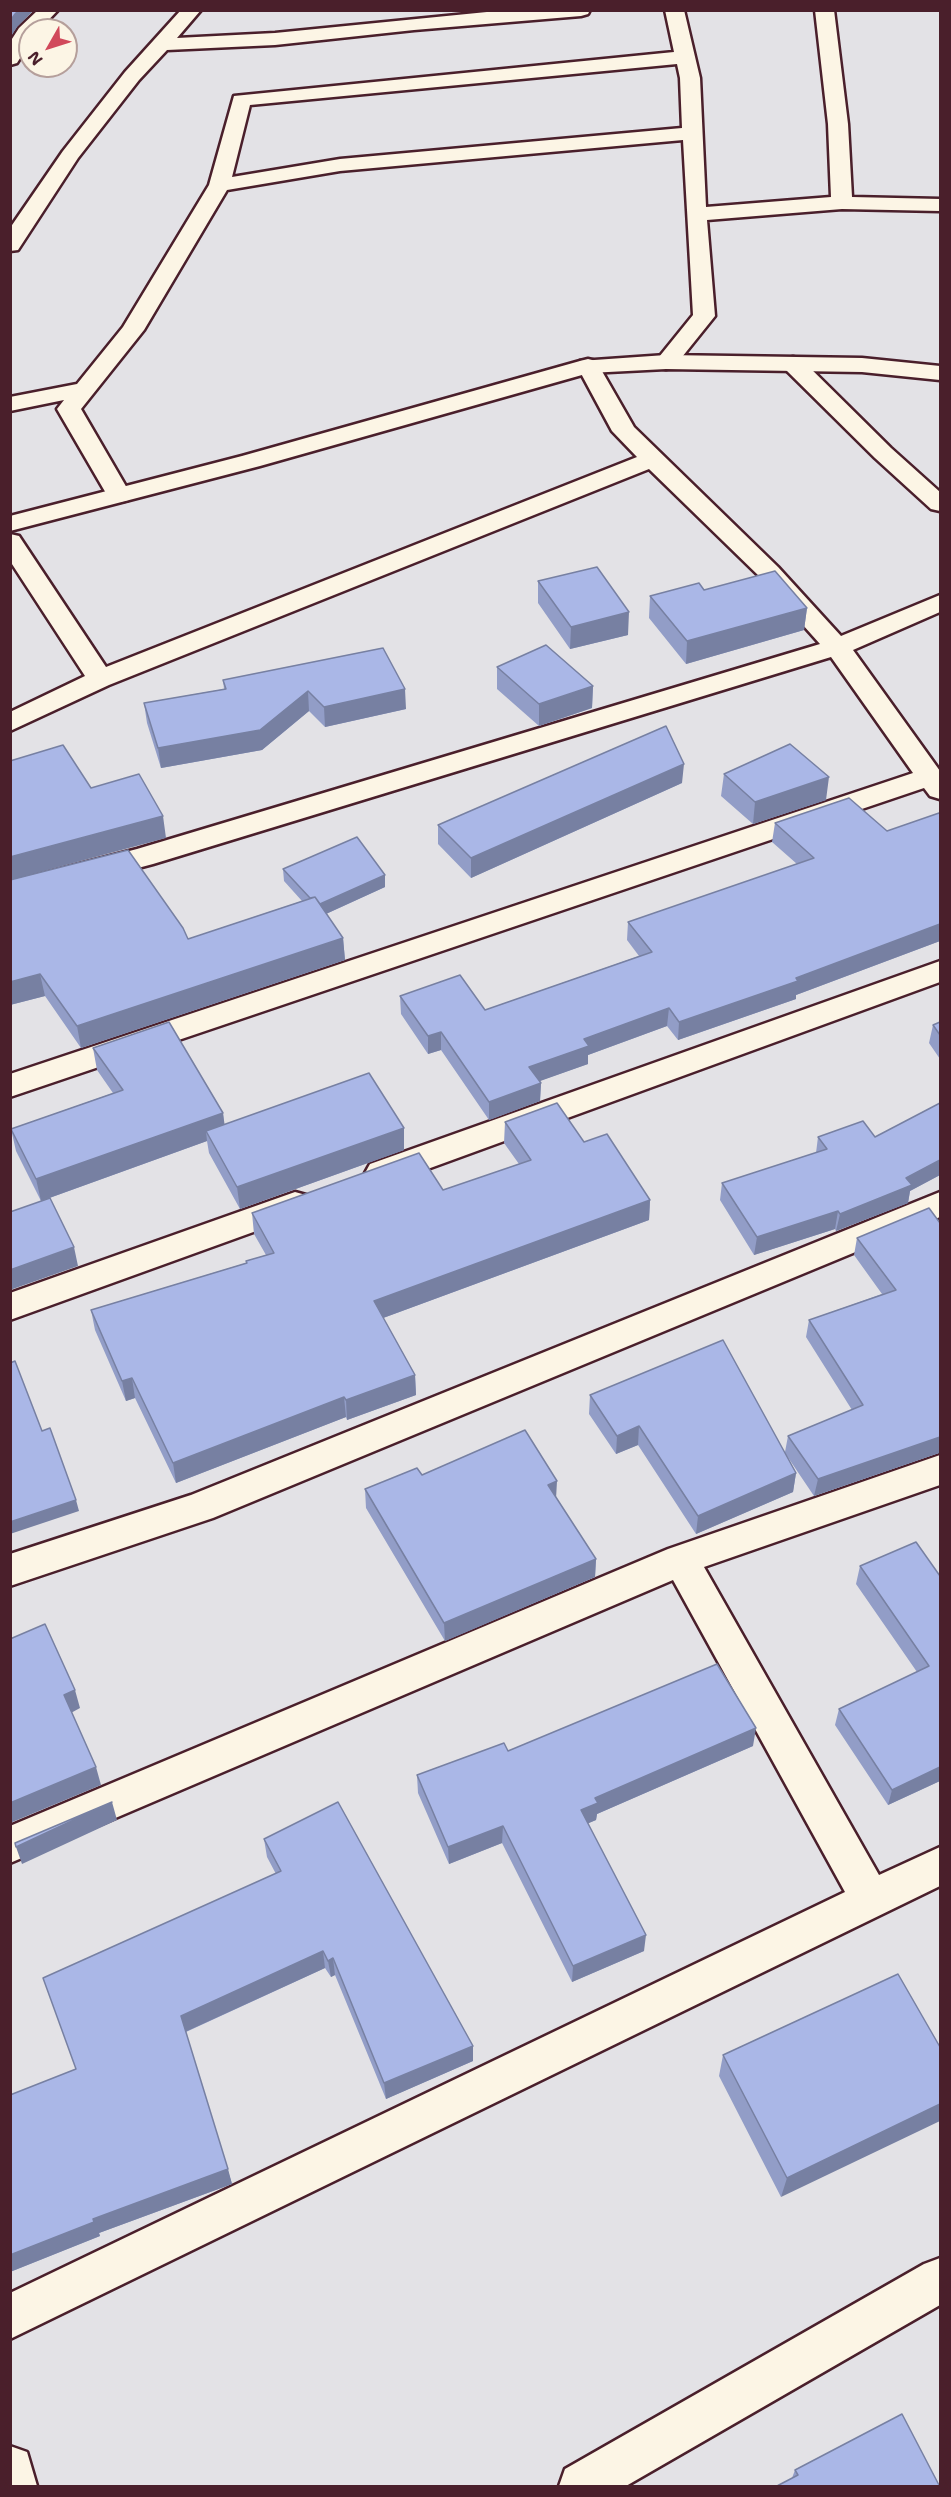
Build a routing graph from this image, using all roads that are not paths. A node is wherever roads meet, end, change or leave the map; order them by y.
1 (49, 10) edge
2 (192, 10) edge
3 (581, 10) edge
4 (674, 10) edge
5 (824, 10) edge
6 (163, 44) junction
7 (685, 57) junction
8 (10, 59) edge
9 (693, 133) junction
10 (219, 185) junction
11 (842, 203) junction
12 (940, 205) edge
13 (696, 214) junction
14 (10, 245) edge
15 (666, 362) junction
16 (793, 364) junction
17 (588, 366) junction
18 (940, 373) edge
19 (85, 389) junction
20 (10, 404) edge
21 (653, 459) junction
22 (119, 495) junction
23 (940, 504) edge
24 (10, 524) edge
25 (10, 541) edge
26 (940, 603) edge
27 (837, 647) junction
28 (100, 679) junction
29 (10, 723) edge
30 (935, 784) edge
31 (10, 892) edge
32 (940, 971) edge
33 (10, 1086) edge
34 (358, 1181) edge
35 (324, 1194) edge
36 (940, 1204) edge
37 (10, 1306) edge
38 (940, 1470) edge
39 (681, 1560) junction
40 (10, 1570) edge
41 (10, 1845) edge
42 (940, 1866) edge
43 (871, 1900) junction
44 (940, 2280) edge
45 (10, 2317) edge
46 (10, 2469) edge
47 (14, 2487) edge
48 (582, 2487) edge

1 - 8 street
2 - 6 street
3 - 6 street
4 - 7 street
5 - 11 street
6 - 14 street
7 - 9 street
7 - 10 street
9 - 10 street
9 - 13 street
10 - 19 street
11 - 12 street
11 - 13 street
13 - 15 street
15 - 16 street
15 - 17 street
16 - 18 street
16 - 23 street
17 - 21 street
17 - 22 street
19 - 20 street
19 - 22 street
21 - 27 street
21 - 28 street
22 - 24 street
25 - 28 street
26 - 27 street
27 - 30 street
27 - 31 street
28 - 29 street
30 - 33 street
32 - 34 street
35 - 37 street
36 - 40 street
38 - 39 street
39 - 41 street
39 - 43 street
42 - 43 street
43 - 45 street
44 - 48 street
46 - 47 street

